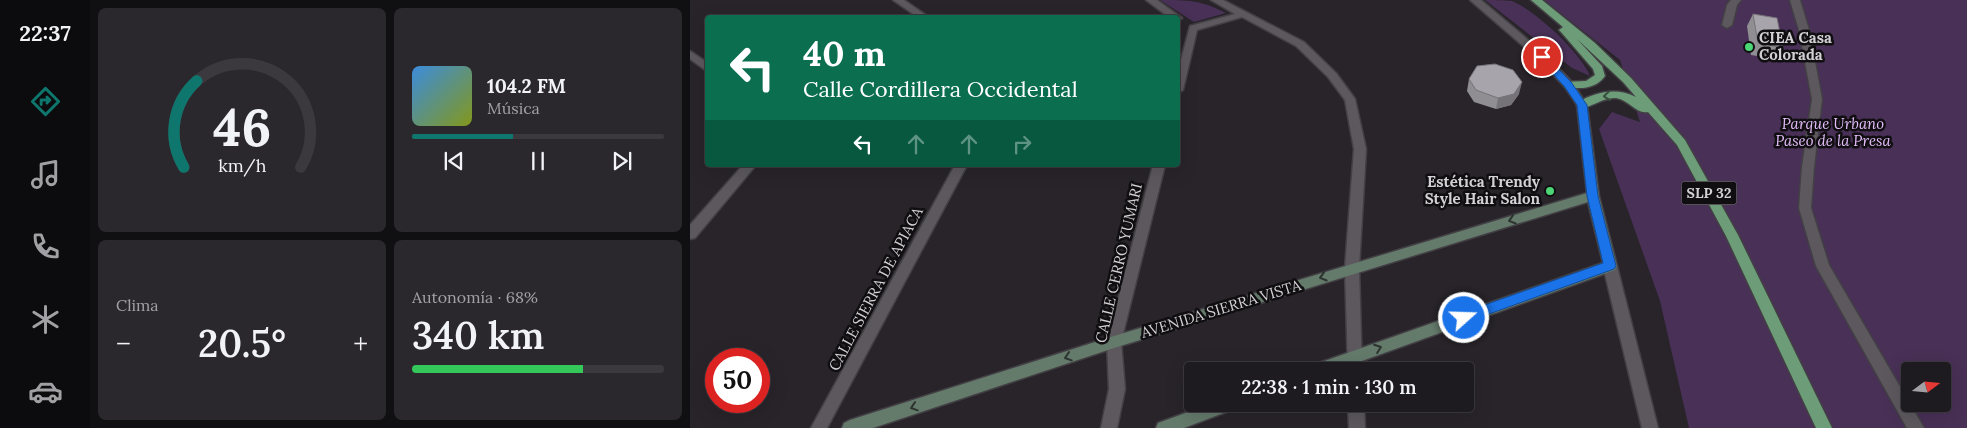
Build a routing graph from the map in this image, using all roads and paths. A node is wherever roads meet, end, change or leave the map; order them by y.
1 (898, 0) edge
2 (1150, 0) edge
3 (1216, 0) edge
4 (1476, 0) edge
5 (1536, 0) edge
6 (1736, 0) edge
7 (1795, 0) edge
8 (1244, 14) junction
9 (921, 15) edge
10 (1172, 15) edge
11 (1560, 18) junction
12 (1180, 20) edge
13 (1727, 25) dead end
14 (1193, 28) junction
15 (690, 54) edge
16 (705, 66) edge
17 (1180, 82) edge
18 (1568, 84) junction
19 (1582, 105) junction
20 (748, 167) edge
21 (960, 167) edge
22 (1158, 167) edge
23 (1694, 168) junction
24 (1593, 196) junction
25 (690, 234) edge
26 (1610, 266) junction
27 (1352, 268) junction
28 (1114, 342) junction
29 (1355, 362) edge
30 (1360, 362) edge
31 (1207, 412) edge
32 (1356, 412) edge
33 (819, 428) edge
34 (850, 428) edge
35 (1109, 428) edge
36 (1164, 428) edge
37 (1357, 428) edge
38 (1650, 428) edge
39 (1824, 428) edge
40 (1916, 428) edge

1 - 9 street
2 - 10 street
3 - 8 street
4 - 18 street
5 - 11 main road, SLP 32
6 - 13 street
7 - 40 street
8 - 14 street
8 - 27 street
11 - 18 main road
11 - 23 main road, SLP 32
12 - 14 street
14 - 17 street
15 - 16 street
18 - 19 main road
23 -> 19 main road
19 - 24 main road
20 - 25 street
21 - 33 street, CALLE SIERRA DE APIACA
22 - 28 street, CALLE CERRO YUMARI
23 - 39 main road, SLP 32
24 - 26 main road
24 -> 27 main road, AVENIDA SIERRA VISTA
30 -> 26 main road
26 - 38 street
27 -> 28 main road, AVENIDA SIERRA VISTA
27 - 29 street
28 -> 34 main road, AVENIDA SIERRA VISTA
28 - 35 street, CALLE CERRO YUMARI
31 - 36 main road
32 - 37 street

